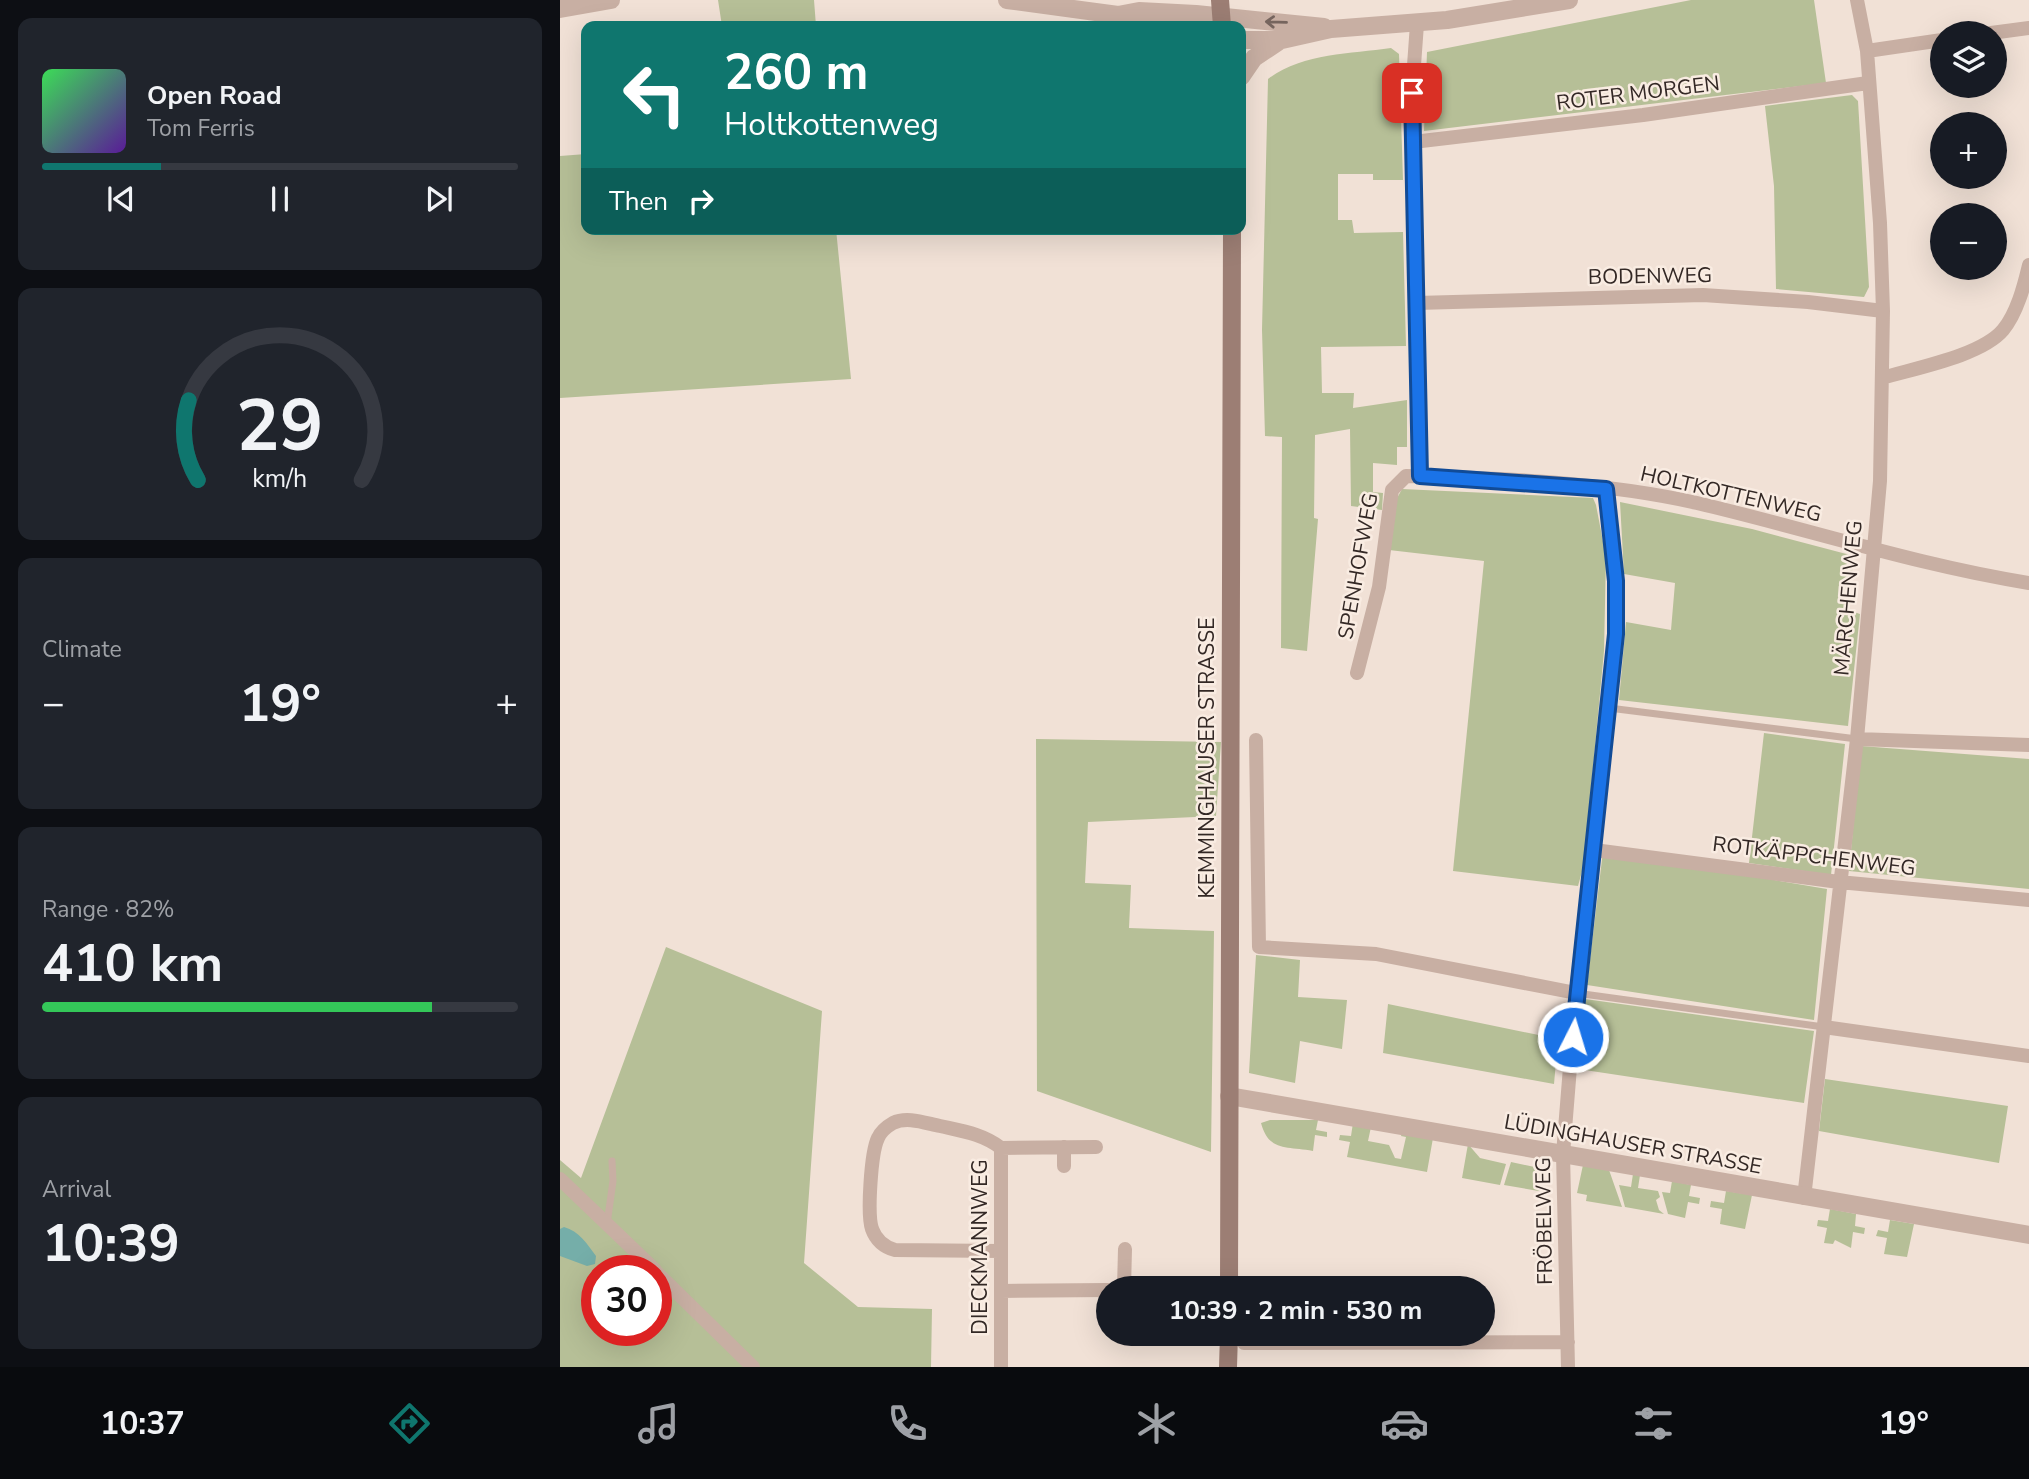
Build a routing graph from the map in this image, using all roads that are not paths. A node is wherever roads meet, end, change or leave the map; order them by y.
1 (611, 0) edge
2 (1007, 0) edge
3 (1569, 0) edge
4 (1857, 0) edge
5 (560, 9) edge
6 (1164, 13) edge
7 (1221, 14) edge
8 (1417, 24) junction
9 (2029, 28) edge
10 (1331, 29) junction
11 (2007, 31) edge
12 (1246, 40) edge
13 (1282, 40) junction
14 (1930, 42) edge
15 (1867, 51) junction
16 (1246, 70) edge
17 (1868, 83) junction
18 (1413, 142) junction
19 (1232, 235) edge
20 (2029, 265) edge
21 (1416, 303) junction
22 (1882, 311) junction
23 (1882, 378) junction
24 (1420, 476) junction
25 (1606, 489) junction
26 (1872, 549) junction
27 (2029, 583) edge
28 (1357, 673) dead end
29 (1609, 708) junction
30 (1857, 739) junction
31 (1256, 740) dead end
32 (2029, 745) edge
33 (1594, 850) junction
34 (1839, 882) junction
35 (2029, 900) edge
36 (1576, 993) junction
37 (1824, 1027) junction
38 (2029, 1056) edge
39 (1229, 1096) junction
40 (1064, 1147) junction
41 (1096, 1147) dead end
42 (1001, 1148) junction
43 (1563, 1154) junction
44 (612, 1161) dead end
45 (1064, 1166) dead end
46 (560, 1179) edge
47 (1804, 1198) junction
48 (607, 1224) junction
49 (2029, 1235) edge
50 (1125, 1249) dead end
51 (1001, 1251) junction
52 (639, 1255) edge
53 (1124, 1276) edge
54 (1229, 1276) edge
55 (672, 1288) edge
56 (1001, 1290) junction
57 (1096, 1290) edge
58 (1495, 1342) edge
59 (1568, 1342) junction
60 (1229, 1346) edge
61 (753, 1367) edge
62 (1001, 1367) edge
63 (1228, 1367) edge
64 (1568, 1367) edge

1 - 5 street
2 - 6 street
3 - 8 street
4 - 15 street, MÄRCHENWEG
6 - 7 street
10 -> 7 street
8 - 10 street
8 - 18 street
9 - 11 street
10 - 13 street
12 - 13 street
13 - 16 street
14 - 15 street
15 - 17 street, MÄRCHENWEG
17 - 18 street, ROTER MORGEN
17 - 22 street, MÄRCHENWEG
18 - 21 street
19 - 39 main road, KEMMINGHAUSER STRASSE
20 - 23 street
21 - 22 street, BODENWEG
21 - 24 street
22 - 23 street, MÄRCHENWEG
23 - 26 street, MÄRCHENWEG
24 - 25 street, HOLTKOTTENWEG
24 - 28 street, SPENHOFWEG
25 - 26 street, HOLTKOTTENWEG
25 - 29 street, FRÖBELWEG
26 - 27 street, HOLTKOTTENWEG
26 - 30 street, MÄRCHENWEG
29 - 30 lane
29 - 33 street, FRÖBELWEG
30 - 32 street
30 - 34 street, MÄRCHENWEG
31 - 36 street
33 - 34 street, ROTKÄPPCHENWEG
33 - 36 street, FRÖBELWEG
34 - 35 street, ROTKÄPPCHENWEG
34 - 37 street, MÄRCHENWEG
36 - 37 lane
36 - 43 street, FRÖBELWEG
37 - 38 street
37 - 47 street, MÄRCHENWEG
39 - 43 street, LÜDINGHAUSER STRASSE
39 - 54 main road, KEMMINGHAUSER STRASSE
40 - 41 street, DIECKMANNWEG
40 - 42 street, DIECKMANNWEG
40 - 45 street
42 - 51 street, DIECKMANNWEG
42 - 51 street
43 - 47 street, LÜDINGHAUSER STRASSE
43 - 59 street, FRÖBELWEG
44 - 48 lane
46 - 48 street
47 - 49 street, LÜDINGHAUSER STRASSE
48 - 52 street
50 - 53 street
51 - 56 street, DIECKMANNWEG
55 - 61 street
56 - 57 street
56 - 62 street, DIECKMANNWEG
58 - 59 street
59 - 64 street, FRÖBELWEG
60 - 63 main road

